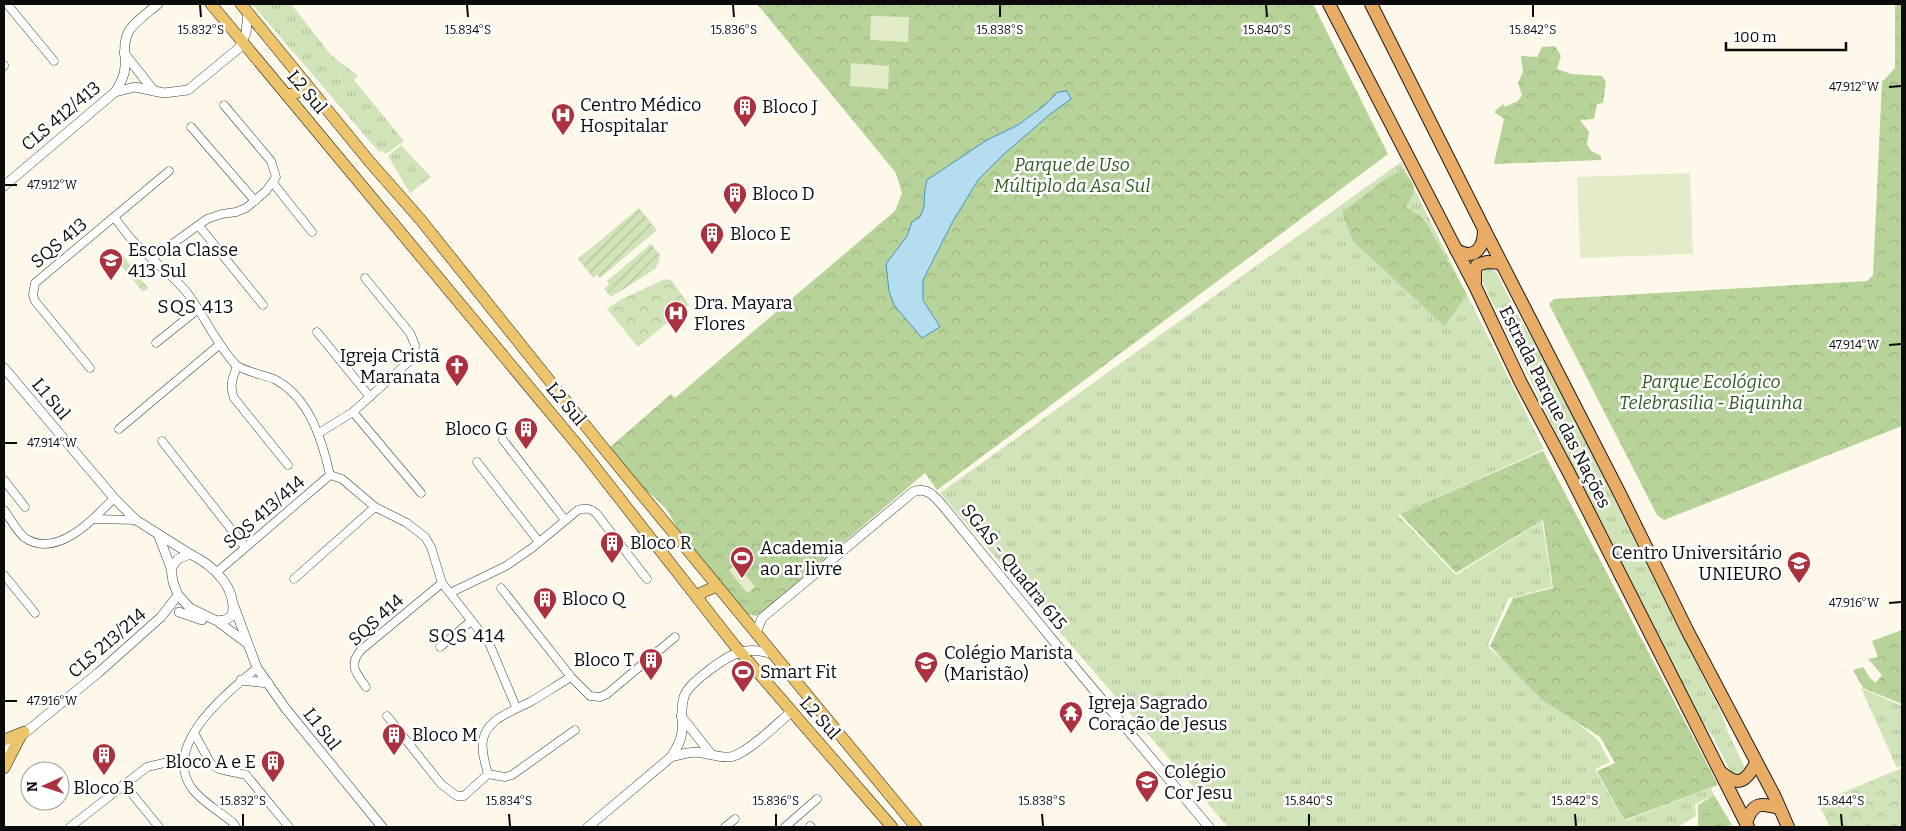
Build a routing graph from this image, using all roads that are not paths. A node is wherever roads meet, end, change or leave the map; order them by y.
1 (7, 4) edge
2 (158, 4) edge
3 (211, 4) edge
4 (1329, 4) edge
5 (1371, 4) edge
6 (244, 8) edge
7 (242, 42) junction
8 (124, 52) junction
9 (54, 61) dead end
10 (305, 82) junction
11 (154, 91) junction
12 (116, 92) junction
13 (287, 95) junction
14 (319, 100) junction
15 (224, 105) dead end
16 (303, 114) junction
17 (191, 127) dead end
18 (169, 171) dead end
19 (273, 183) junction
20 (4, 186) edge
21 (255, 201) junction
22 (114, 217) junction
23 (199, 226) junction
24 (1484, 229) junction
25 (312, 232) dead end
26 (1456, 250) junction
27 (153, 258) junction
28 (1501, 263) junction
29 (365, 278) dead end
30 (1475, 286) junction
31 (263, 305) dead end
32 (197, 310) junction
33 (317, 332) dead end
34 (156, 343) dead end
35 (219, 345) junction
36 (237, 366) junction
37 (4, 368) edge
38 (90, 368) dead end
39 (370, 397) junction
40 (353, 412) junction
41 (119, 429) dead end
42 (319, 433) junction
43 (503, 440) dead end
44 (162, 441) dead end
45 (477, 462) dead end
46 (288, 465) dead end
47 (330, 475) junction
48 (4, 480) edge
49 (421, 493) dead end
50 (114, 498) junction
51 (25, 507) dead end
52 (375, 508) junction
53 (4, 510) edge
54 (94, 519) junction
55 (136, 520) junction
56 (565, 520) junction
57 (158, 534) junction
58 (539, 542) junction
59 (245, 547) junction
60 (190, 554) junction
61 (167, 558) junction
62 (171, 568) junction
63 (217, 572) junction
64 (4, 575) edge
65 (294, 579) dead end
66 (647, 580) dead end
67 (442, 583) junction
68 (717, 586) junction
69 (501, 588) dead end
70 (450, 593) junction
71 (175, 598) junction
72 (699, 600) junction
73 (234, 606) junction
74 (190, 608) junction
75 (178, 612) junction
76 (35, 613) dead end
77 (161, 617) junction
78 (762, 618) junction
79 (744, 620) junction
80 (217, 622) junction
81 (471, 622) junction
82 (226, 628) junction
83 (756, 633) junction
84 (674, 637) dead end
85 (248, 644) junction
86 (440, 648) dead end
87 (740, 652) junction
88 (771, 653) junction
89 (257, 668) junction
90 (571, 677) junction
91 (241, 680) junction
92 (268, 683) junction
93 (366, 687) dead end
94 (516, 707) junction
95 (791, 712) junction
96 (387, 716) dead end
97 (681, 716) junction
98 (576, 730) dead end
99 (24, 733) junction
100 (194, 733) junction
101 (4, 740) edge
102 (4, 750) edge
103 (853, 751) junction
104 (711, 754) junction
105 (672, 757) junction
106 (183, 762) junction
107 (837, 763) junction
108 (1756, 763) junction
109 (4, 768) edge
110 (1722, 773) junction
111 (488, 774) junction
112 (124, 784) junction
113 (817, 799) dead end
114 (1779, 808) junction
115 (735, 819) dead end
116 (1747, 825) edge
117 (70, 827) edge
118 (159, 827) edge
119 (236, 827) edge
120 (289, 827) edge
121 (382, 827) edge
122 (588, 827) edge
123 (725, 827) edge
124 (785, 827) edge
125 (892, 827) edge
126 (916, 827) edge
127 (1209, 827) edge
128 (1788, 827) edge

1 - 9 street
2 - 8 street
3 - 7 main road, L2 Sul
4 - 26 highway, Estrada Parque das Nações
5 - 24 highway, Estrada Parque das Nações
6 - 7 street
6 - 10 main road, L2 Sul
7 - 11 street
7 - 13 main road, L2 Sul
8 - 11 street
8 - 12 street
10 - 13 main road
10 - 14 main road, L2 Sul
11 - 12 street
12 - 20 street, CLS 412/413
13 - 16 main road, L2 Sul
14 - 16 main road
14 - 68 main road, L2 Sul
15 - 19 street
16 - 72 main road, L2 Sul
17 - 21 street
18 - 22 street, SQS 413
19 - 21 street
19 - 25 street
21 - 23 street
22 - 27 street, SQS 413
22 - 38 street, SQS 413
23 - 27 street
23 - 31 street
24 - 26 highway
24 - 28 highway, Estrada Parque das Nações
26 - 30 highway, Estrada Parque das Nações
27 - 32 street, SQS 413
28 - 30 highway
28 - 108 highway, Estrada Parque das Nações
29 - 39 street
30 - 110 highway, Estrada Parque das Nações
32 - 34 street
32 - 35 street, SQS 413
33 - 39 street
35 - 36 street, SQS 413
35 - 41 street
36 - 42 street
36 - 46 street
37 - 50 street, L1 Sul
39 - 40 street
40 - 42 street
40 - 49 street
42 - 47 street
43 - 56 street
44 - 59 street
45 - 58 street
47 - 52 street
47 - 59 street, SQS 413/414
48 - 51 street
50 - 54 street
50 - 55 street, L1 Sul
52 - 65 street
52 - 67 street
53 - 54 street
54 - 55 street
55 - 57 street, L1 Sul
56 - 58 street
56 - 66 street
57 - 60 street, L1 Sul
57 - 61 street
58 - 70 street
59 - 63 street, SQS 413/414
60 - 62 street
60 - 63 street, L1 Sul
61 - 62 street
61 - 71 street
62 - 71 street
63 - 73 street, L1 Sul
64 - 76 street
67 - 70 street
67 - 93 street, SQS 414
68 - 72 main road
68 - 79 main road, L2 Sul
69 - 90 street
70 - 81 street
71 - 74 street
71 - 77 street, CLS 213/214
72 - 87 main road, L2 Sul
73 - 80 street
73 - 85 street, L1 Sul
74 - 75 street, CLS 213/214
74 - 80 street
75 - 77 street, CLS 213/214
75 - 82 street
77 - 99 street, CLS 213/214
78 - 79 street
78 - 83 street, SGAS - Quadra 615
78 - 127 street, SGAS - Quadra 615
79 - 83 main road, L2 Sul
80 - 82 street
81 - 86 street
81 - 94 street
82 - 85 street
83 - 88 main road, L2 Sul
84 - 90 street
85 - 89 street, L1 Sul
87 - 88 street
87 - 95 main road, L2 Sul
87 - 97 street
88 - 103 main road, L2 Sul
89 - 91 street
89 - 92 street, L1 Sul
90 - 94 street
91 - 92 street
91 - 100 street
92 - 121 street, L1 Sul
94 - 111 street
95 - 104 street
95 - 107 main road, L2 Sul
96 - 111 street
97 - 104 street
97 - 105 street
98 - 111 street
99 - 101 main road
99 - 102 street, CLS 213/214
99 - 109 main road
100 - 106 street
100 - 120 street
103 - 107 main road
103 - 126 main road, L2 Sul
104 - 105 street
105 - 122 street
106 - 112 street
106 - 119 street
107 - 125 main road, L2 Sul
108 - 110 highway
108 - 114 highway, Estrada Parque das Nações
110 - 116 highway, Estrada Parque das Nações
112 - 117 street
112 - 118 street
113 - 124 street
114 - 116 highway
114 - 128 highway, Estrada Parque das Nações
115 - 123 street

